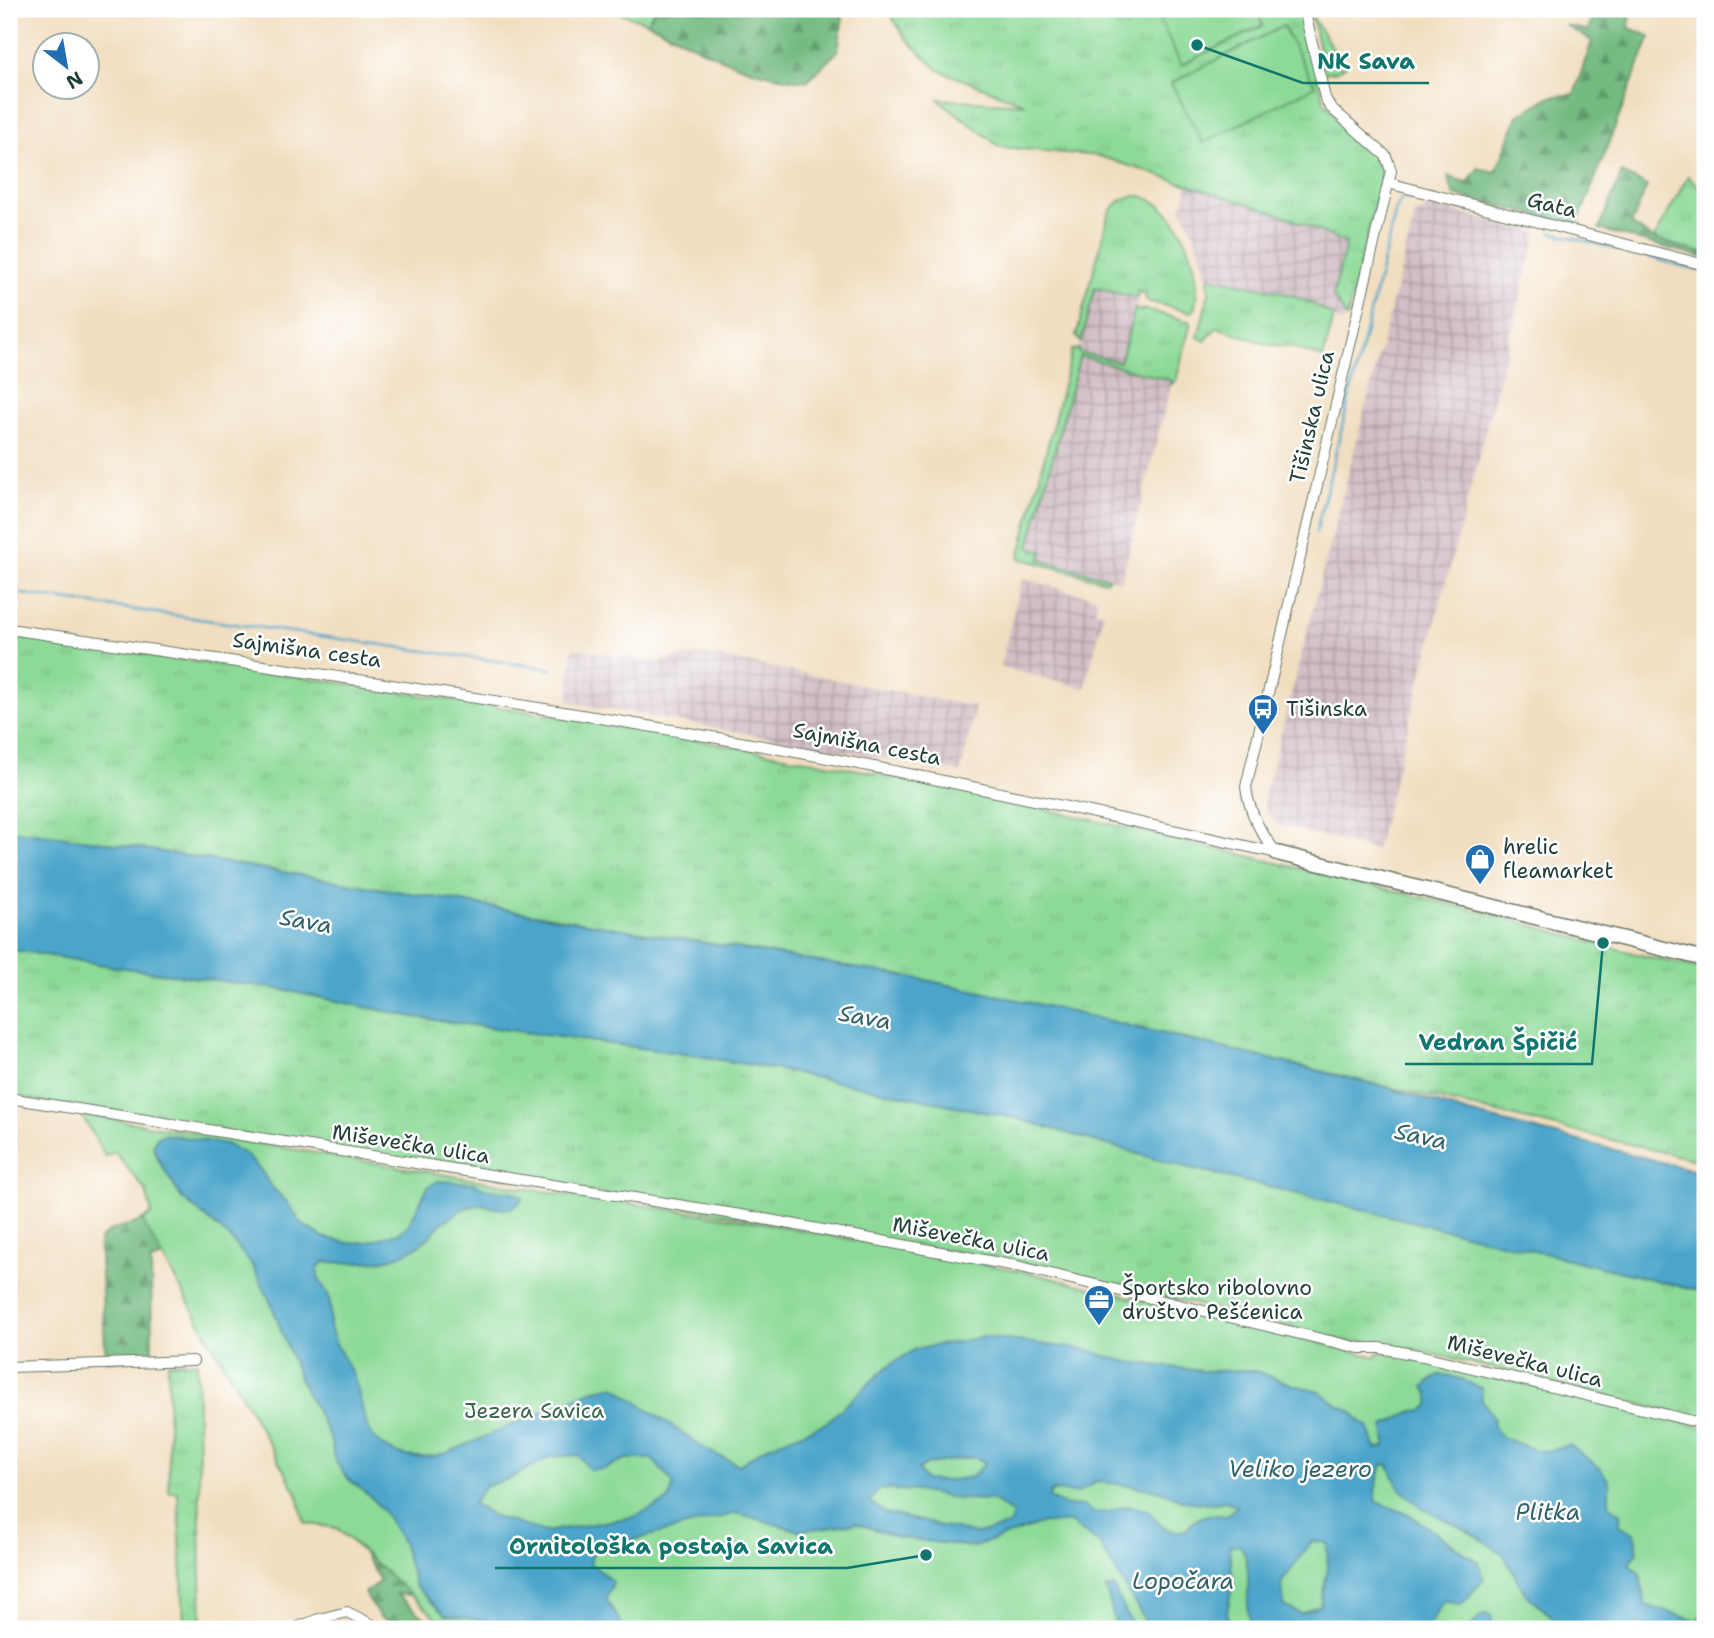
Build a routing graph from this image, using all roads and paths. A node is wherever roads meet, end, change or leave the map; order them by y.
1 (1304, 9) edge
2 (1388, 183) junction
3 (1705, 265) edge
4 (9, 629) edge
5 (1277, 853) junction
6 (1705, 959) edge
7 (9, 1098) edge
8 (194, 1361) dead end
9 (9, 1367) edge
10 (1705, 1424) edge
11 (373, 1625) dead end
12 (293, 1629) edge

1 - 2 street, Tišinska ulica
2 - 3 street, Gata
2 - 5 street, Tišinska ulica
4 - 5 street, Sajmišna cesta
5 - 6 street, Sajmišna cesta
7 - 10 street, Miševečka ulica
8 - 9 street
11 - 12 street

